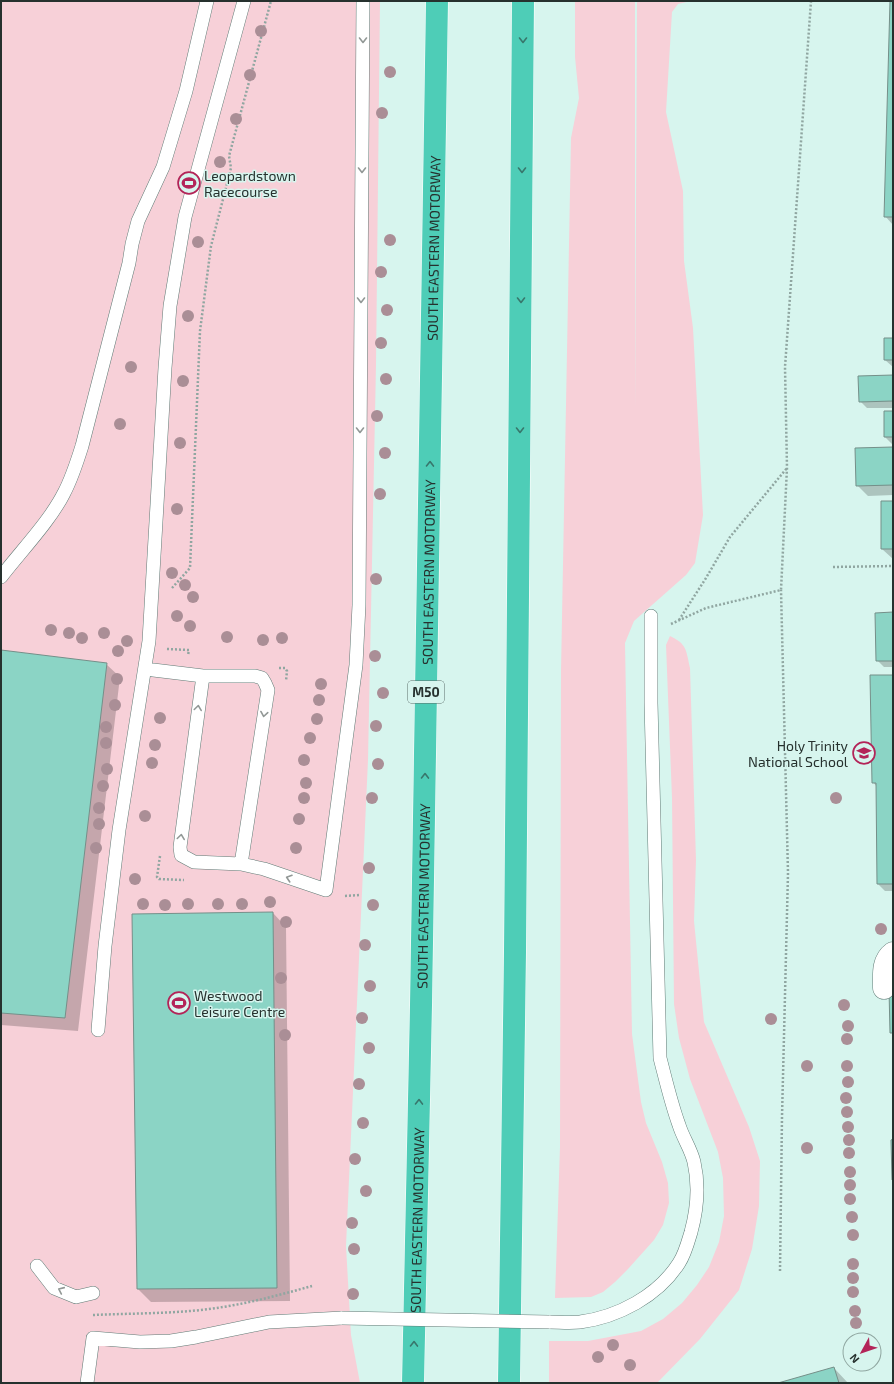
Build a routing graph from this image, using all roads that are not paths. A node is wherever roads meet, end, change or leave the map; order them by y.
1 (207, 1) edge
2 (244, 1) edge
3 (363, 1) edge
4 (437, 1) edge
5 (523, 1) edge
6 (1, 577) edge
7 (651, 616) dead end
8 (145, 669) junction
9 (202, 676) junction
10 (241, 864) junction
11 (893, 953) edge
12 (884, 988) dead end
13 (98, 1030) dead end
14 (37, 1266) dead end
15 (93, 1294) dead end
16 (87, 1383) edge
17 (413, 1383) edge
18 (508, 1383) edge

1 - 6 lane
2 - 8 lane
3 -> 10 lane
17 -> 4 highway, SOUTH EASTERN MOTORWAY / M50
5 -> 18 highway
7 - 16 lane, bridge
8 - 9 lane
8 - 13 lane
10 -> 9 lane
9 -> 10 lane
11 - 12 street
15 -> 14 lane

